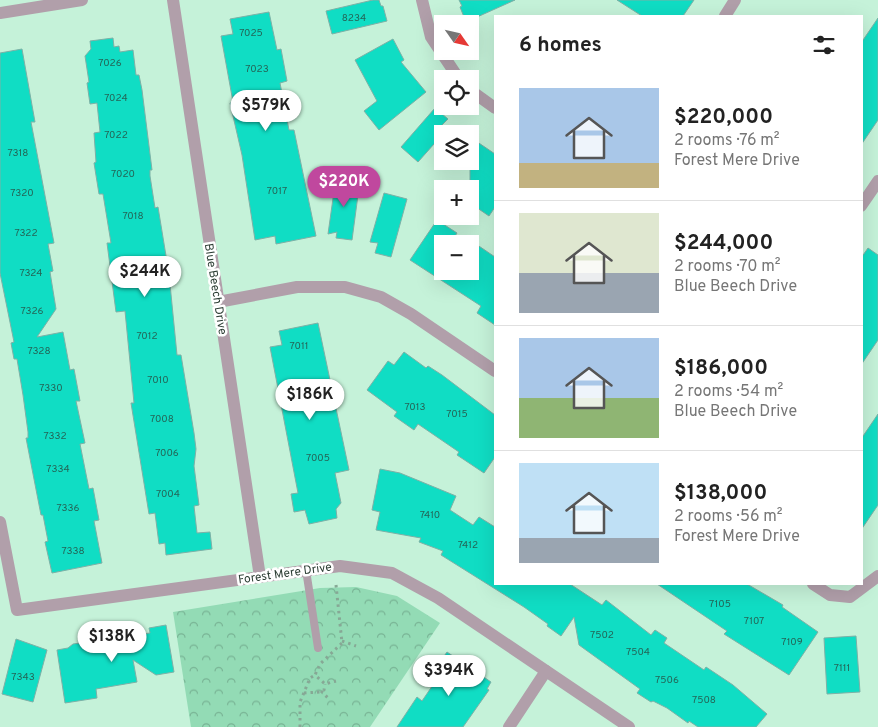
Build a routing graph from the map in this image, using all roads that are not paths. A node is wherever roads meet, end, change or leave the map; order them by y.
1 (82, 0) edge
2 (173, 0) edge
3 (422, 0) edge
4 (735, 0) edge
5 (0, 13) edge
6 (726, 15) edge
7 (453, 70) edge
8 (479, 96) edge
9 (494, 107) edge
10 (878, 181) edge
11 (863, 203) edge
12 (218, 302) junction
13 (494, 370) edge
14 (0, 522) edge
15 (306, 570) junction
16 (878, 576) edge
17 (260, 577) junction
18 (815, 585) edge
19 (318, 648) dead end
20 (546, 671) junction
21 (509, 727) edge
22 (629, 727) edge

1 - 5 street
2 - 12 street, Blue Beech Drive
3 - 7 street
4 - 6 street
8 - 9 street
10 - 11 street
12 - 13 street
12 - 17 street, Blue Beech Drive
14 - 17 street, Forest Mere Drive
15 - 17 street, Forest Mere Drive
15 - 19 lane
15 - 20 street, Forest Mere Drive
16 - 18 street
20 - 21 street
20 - 22 street, Forest Mere Drive

